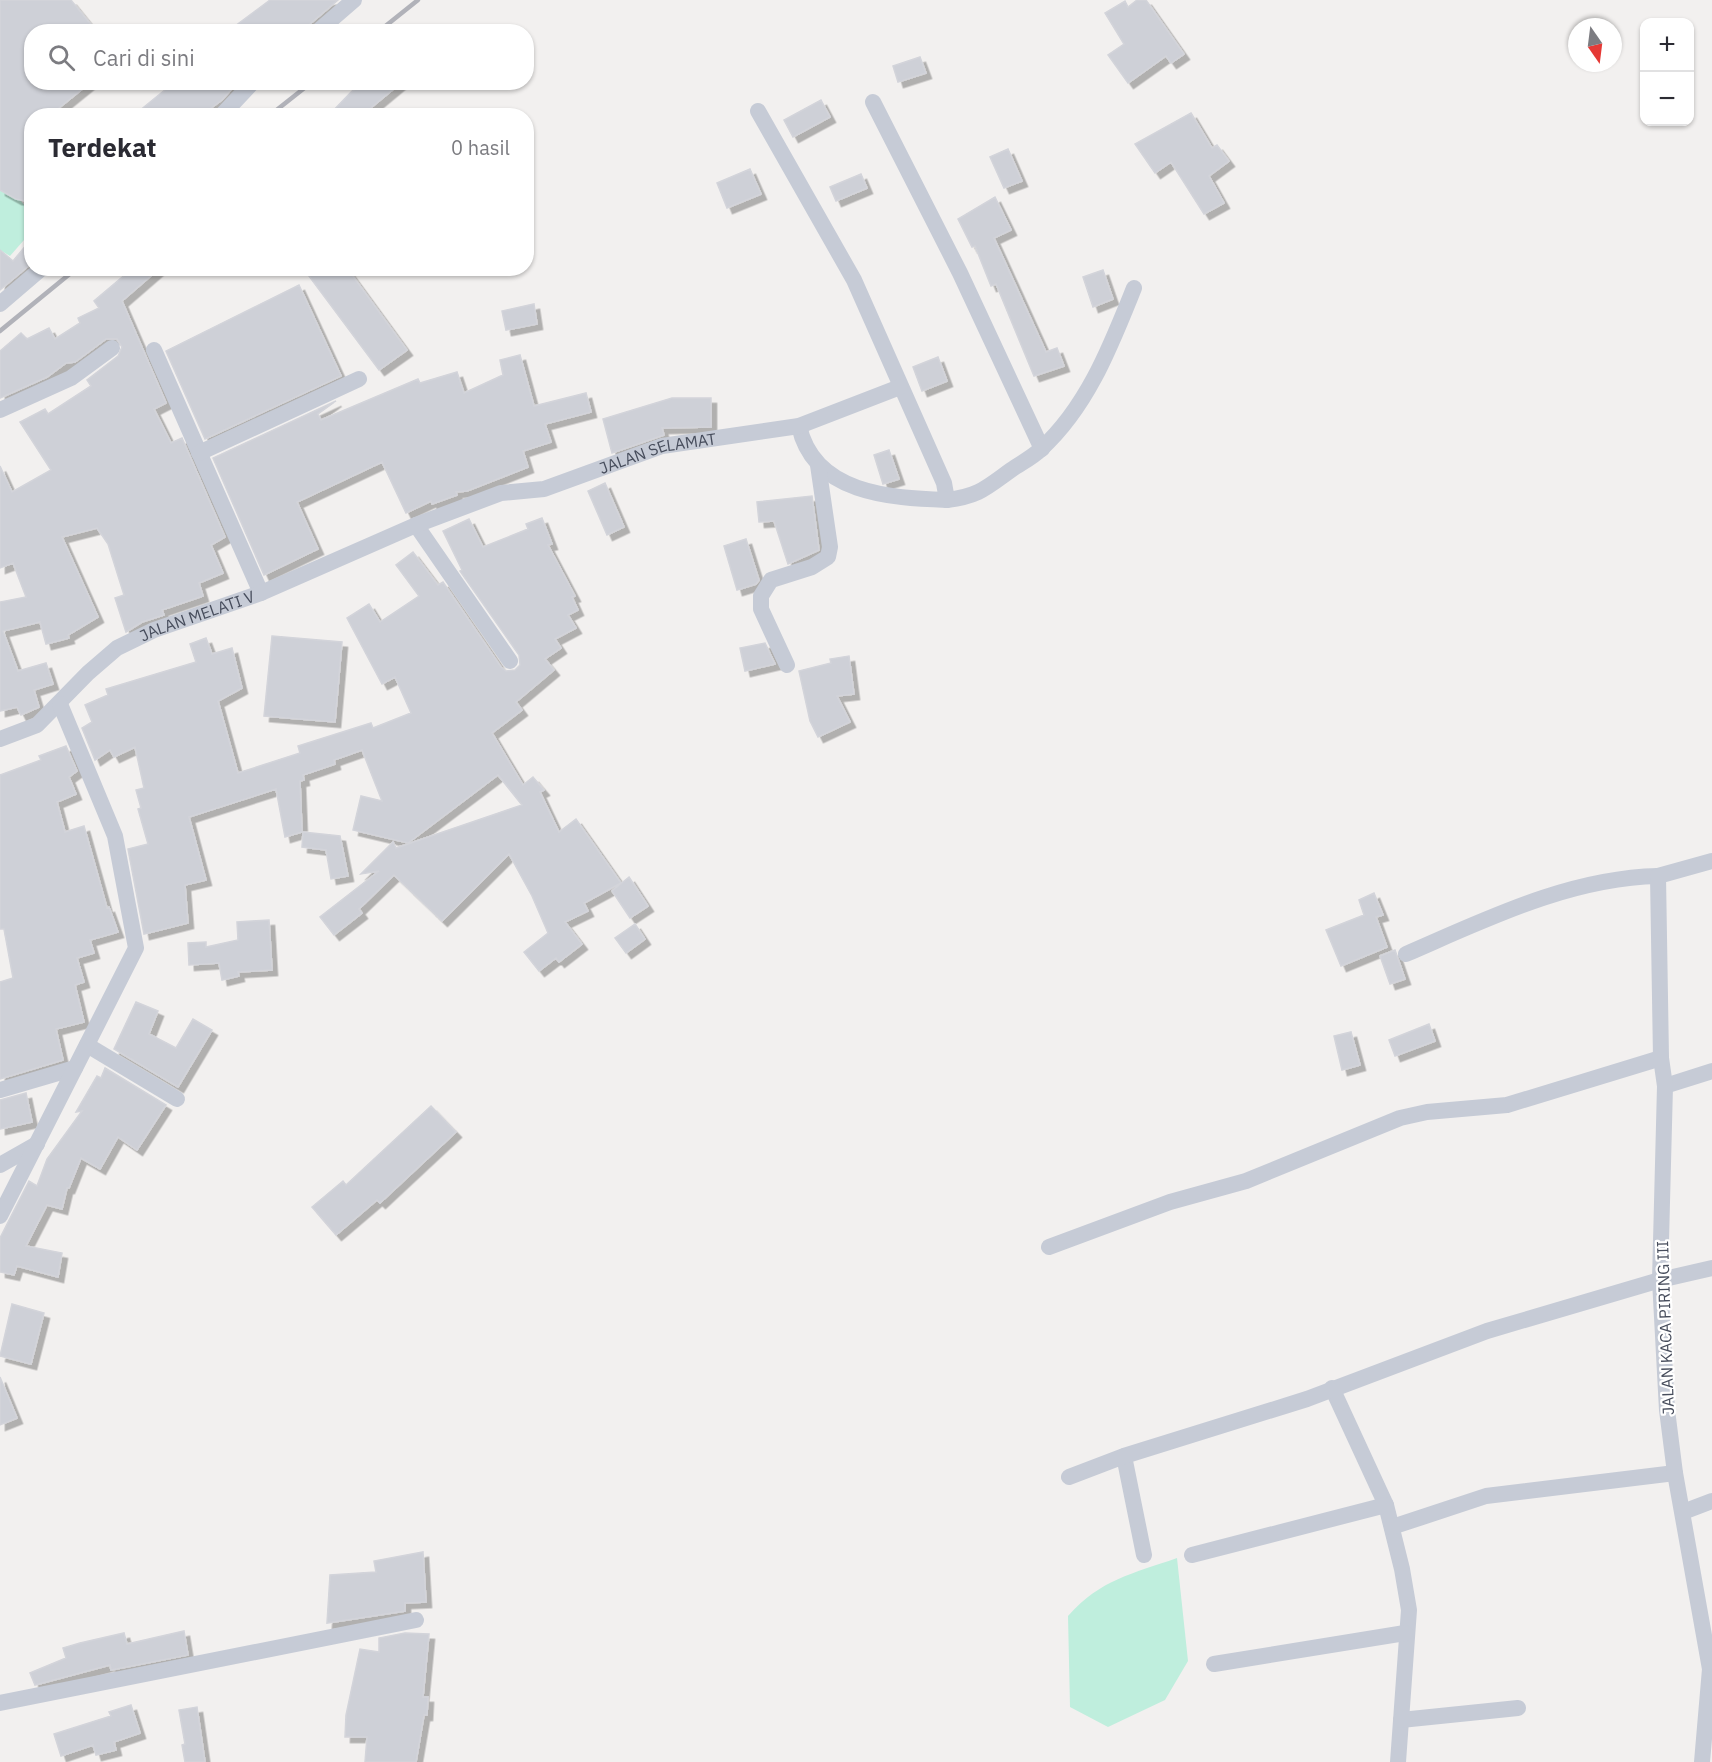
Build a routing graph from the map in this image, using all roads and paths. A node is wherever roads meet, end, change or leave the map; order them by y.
1 (354, 0) edge
2 (326, 24) edge
3 (246, 90) edge
4 (873, 102) dead end
5 (229, 108) edge
6 (758, 111) dead end
7 (33, 276) edge
8 (1134, 288) dead end
9 (0, 304) edge
10 (112, 348) dead end
11 (154, 350) dead end
12 (359, 379) dead end
13 (900, 387) junction
14 (0, 410) edge
15 (799, 426) junction
16 (1042, 449) junction
17 (199, 453) junction
18 (818, 465) junction
19 (947, 500) junction
20 (416, 525) junction
21 (261, 593) junction
22 (510, 661) dead end
23 (787, 665) dead end
24 (60, 704) junction
25 (0, 739) edge
26 (1712, 861) edge
27 (1658, 876) junction
28 (1406, 954) dead end
29 (87, 1046) junction
30 (1661, 1058) junction
31 (75, 1068) junction
32 (1712, 1071) edge
33 (1665, 1086) junction
34 (0, 1090) edge
35 (177, 1099) dead end
36 (37, 1144) junction
37 (0, 1165) edge
38 (0, 1216) edge
39 (1049, 1247) dead end
40 (1712, 1268) edge
41 (1660, 1280) junction
42 (1332, 1388) junction
43 (1124, 1456) junction
44 (1675, 1473) junction
45 (1069, 1477) dead end
46 (1712, 1501) edge
47 (1386, 1505) junction
48 (1683, 1512) junction
49 (1392, 1527) junction
50 (1144, 1555) dead end
51 (1192, 1555) dead end
52 (1707, 1606) edge
53 (416, 1620) dead end
54 (1405, 1633) junction
55 (1214, 1664) dead end
56 (0, 1703) edge
57 (1518, 1708) dead end
58 (1401, 1720) junction
59 (1398, 1762) edge
60 (1702, 1762) edge

1 - 2 street
3 - 5 street
4 - 16 street
6 - 13 street
7 - 9 street
8 - 16 street
10 - 14 street
11 - 17 street
12 - 17 street
13 - 15 street, JALAN SELAMAT
13 - 19 street
15 - 18 street
15 - 20 street, JALAN SELAMAT
16 - 19 street
17 - 21 street
18 - 19 street
18 - 23 street
20 - 21 street, JALAN MELATI V
20 - 22 street
21 - 24 street, JALAN MELATI V
24 - 25 street, JALAN MELATI V
24 - 29 street
26 - 27 street
27 - 28 street
27 - 30 street, JALAN KACA PIRING III
29 - 31 street
29 - 35 street
30 - 33 street, JALAN KACA PIRING III
30 - 39 street
31 - 34 street
31 - 36 street
32 - 33 street
33 - 41 street, JALAN KACA PIRING III
36 - 37 street
36 - 38 street
40 - 41 street
41 - 42 street
41 - 44 street, JALAN KACA PIRING III
42 - 43 street
42 - 47 street
43 - 45 street
43 - 50 street
44 - 48 street, JALAN KACA PIRING III
44 - 49 street
46 - 48 street
47 - 49 street
47 - 51 street
48 - 52 street, JALAN KACA PIRING III
49 - 54 street
52 - 60 street, JALAN KACA PIRING III
53 - 56 street
54 - 55 street
54 - 58 street
57 - 58 street
58 - 59 street

